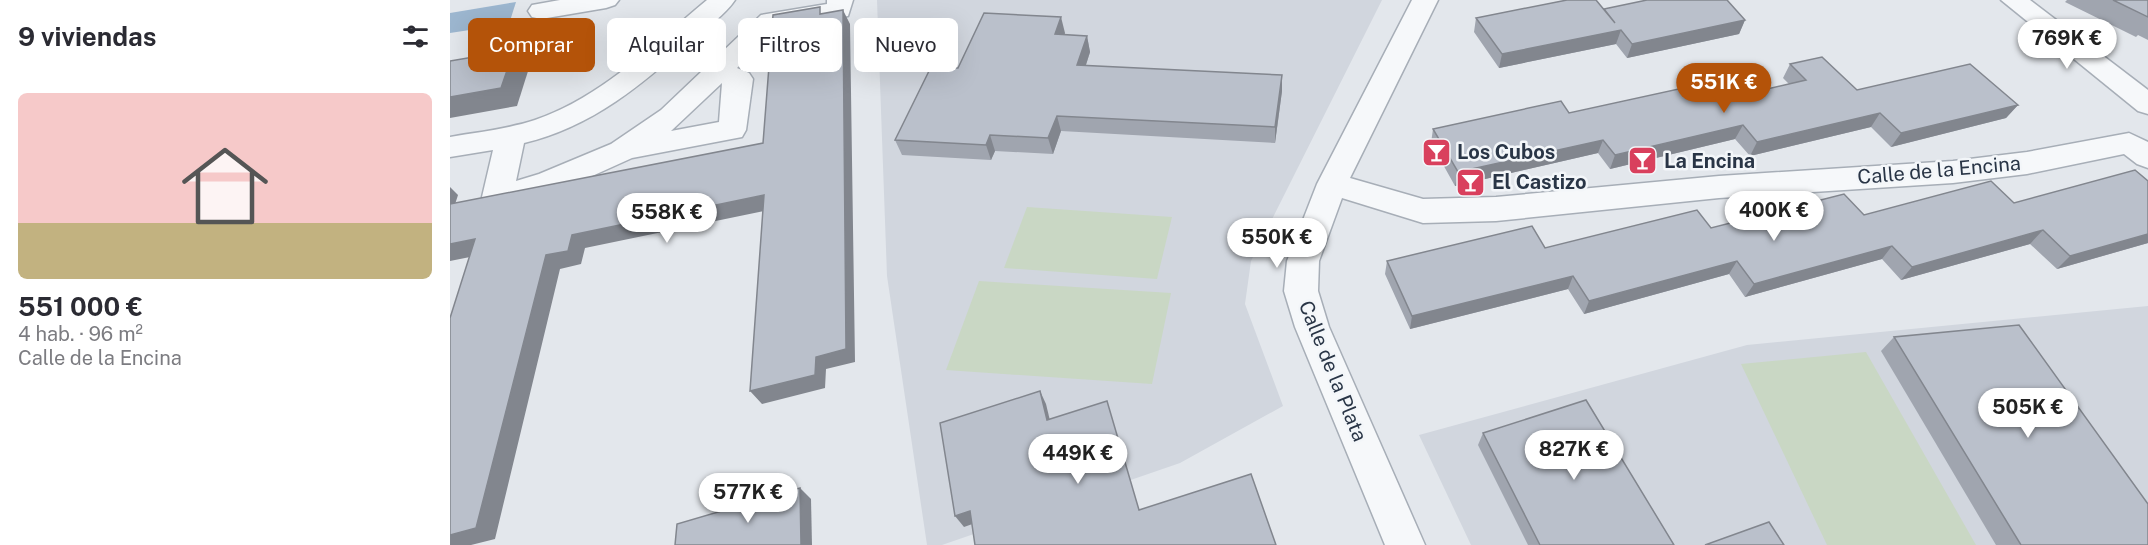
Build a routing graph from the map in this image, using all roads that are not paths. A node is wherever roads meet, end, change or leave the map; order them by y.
1 (606, 0) edge
2 (721, 0) edge
3 (840, 0) edge
4 (1425, 0) edge
5 (2014, 0) edge
6 (792, 9) edge
7 (541, 11) dead end
8 (726, 66) edge
9 (720, 72) joint
10 (2148, 104) edge
11 (511, 136) junction
12 (450, 147) edge
13 (621, 151) junction
14 (2148, 157) edge
15 (1332, 184) junction
16 (1405, 545) edge

1 - 7 street
2 - 11 street
3 - 6 street
4 - 15 street, Calle de la Plata
5 - 10 street
6 - 8 street
9 - 13 street
9 - 13 street
11 - 12 street
11 - 13 street
14 - 15 street, Calle de la Encina
15 - 16 street, Calle de la Plata

